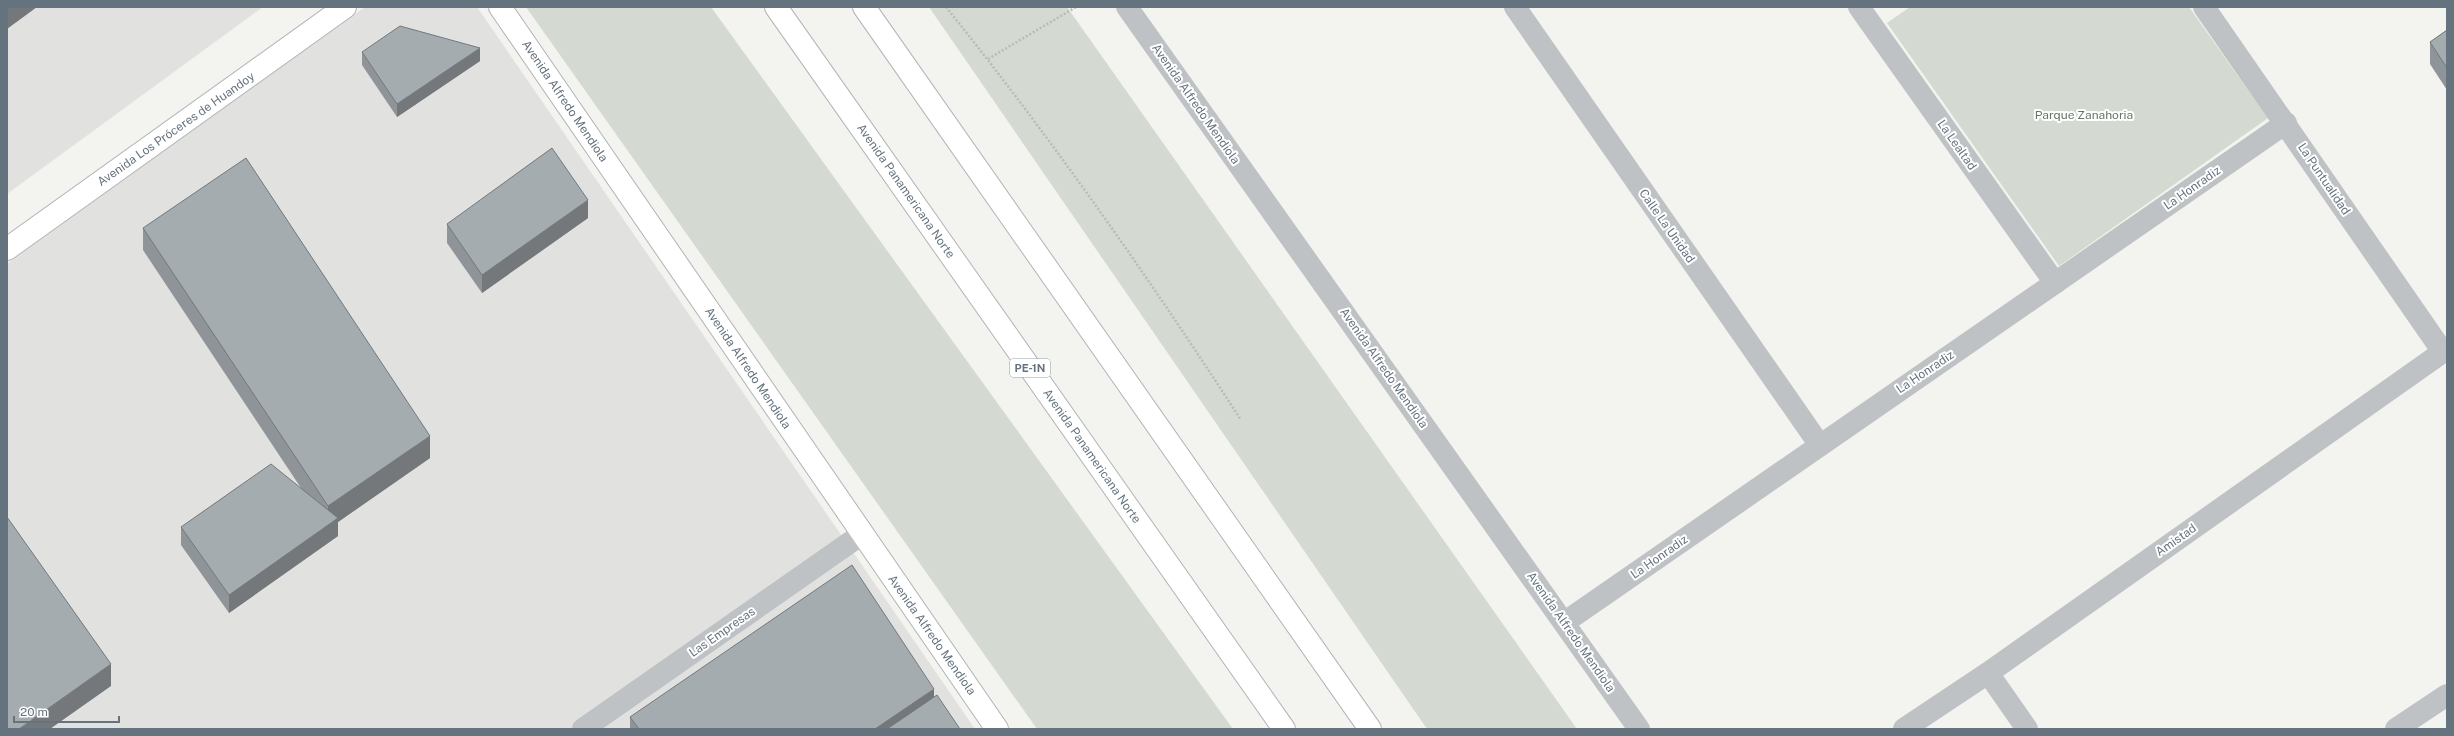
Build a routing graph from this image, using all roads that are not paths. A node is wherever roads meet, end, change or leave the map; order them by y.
1 (345, 7) edge
2 (500, 7) edge
3 (776, 7) edge
4 (864, 7) edge
5 (1127, 7) edge
6 (1515, 7) edge
7 (1860, 7) edge
8 (2204, 7) edge
9 (2286, 123) junction
10 (7, 249) edge
11 (2055, 283) junction
12 (2445, 351) edge
13 (1819, 444) junction
14 (862, 534) junction
15 (1565, 622) junction
16 (1988, 673) junction
17 (2447, 695) edge
18 (583, 729) edge
19 (997, 729) edge
20 (1284, 729) edge
21 (1370, 729) edge
22 (1639, 729) edge
23 (1904, 729) edge
24 (2027, 729) edge
25 (2396, 729) edge

1 - 10 main road, Avenida Los Próceres de Huandoy
2 - 14 main road, Avenida Alfredo Mendiola
3 - 20 main road, Avenida Panamericana Norte / PE-1N
4 - 21 main road
5 - 15 street, Avenida Alfredo Mendiola
6 - 13 street, Calle La Unidad
7 - 11 street, La Lealtad
8 - 9 street, La Puntualidad
9 - 11 street, La Honradiz
9 - 12 street, La Puntualidad
11 - 13 street, La Honradiz
12 - 16 street, Amistad
13 - 15 street, La Honradiz
14 - 18 street, Las Empresas
14 - 19 main road, Avenida Alfredo Mendiola
15 - 22 street, Avenida Alfredo Mendiola
16 - 23 street, Amistad
16 - 24 street
17 - 25 street

